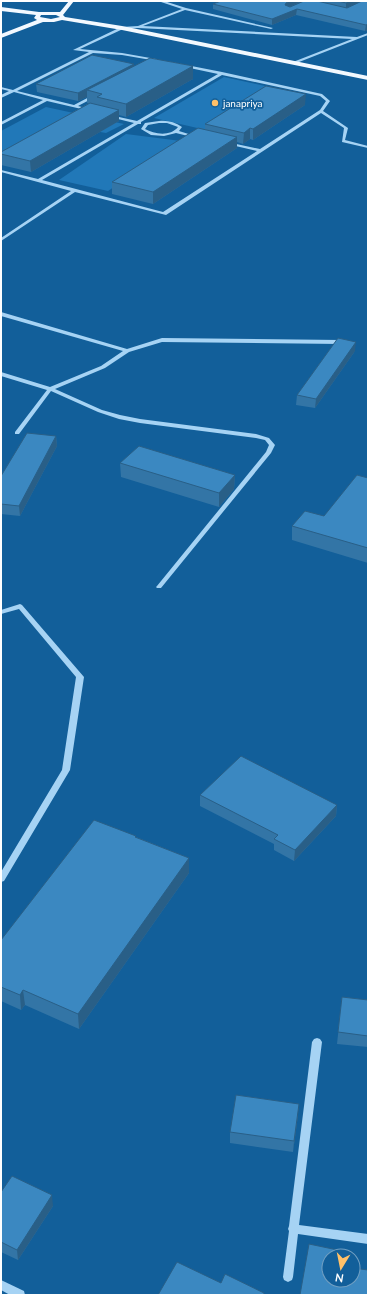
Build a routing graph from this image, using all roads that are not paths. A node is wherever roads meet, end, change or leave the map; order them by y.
1 (72, 1) edge
2 (160, 1) edge
3 (59, 6) dead end
4 (1, 9) edge
5 (185, 9) junction
6 (54, 12) junction
7 (38, 14) junction
8 (61, 16) junction
9 (42, 20) junction
10 (138, 27) junction
11 (122, 28) junction
12 (271, 28) edge
13 (368, 34) edge
14 (1, 36) edge
15 (356, 38) junction
16 (92, 52) junction
17 (169, 62) edge
18 (294, 63) junction
19 (155, 64) edge
20 (222, 73) junction
21 (368, 78) edge
22 (1, 88) edge
23 (14, 91) junction
24 (102, 92) edge
25 (1, 97) edge
26 (47, 99) junction
27 (75, 106) junction
28 (321, 111) junction
29 (96, 112) edge
30 (103, 113) edge
31 (138, 122) junction
32 (1, 124) edge
33 (146, 124) junction
34 (176, 132) junction
35 (199, 137) edge
36 (222, 142) edge
37 (368, 148) edge
38 (261, 151) junction
39 (1, 171) edge
40 (38, 181) junction
41 (75, 190) junction
42 (1, 240) edge
43 (1, 314) edge
44 (341, 342) edge
45 (127, 351) junction
46 (1, 374) edge
47 (50, 389) junction
48 (16, 433) dead end
49 (159, 587) dead end
50 (1, 612) edge
51 (1, 879) edge
52 (317, 1042) dead end
53 (293, 1229) junction
54 (368, 1239) edge
55 (288, 1277) dead end
56 (1, 1285) edge
57 (20, 1295) edge

1 - 8 main road
2 - 5 street
3 - 6 main road
4 - 7 main road
5 - 10 street
5 - 12 street
6 - 7 main road
6 - 8 main road
7 - 9 main road
8 - 9 main road
8 - 11 main road
9 - 14 main road
10 - 11 street
10 - 15 street
11 - 16 street
11 - 18 main road
13 - 15 street
15 - 18 street
16 - 19 street
16 - 23 street
17 - 20 street
18 - 21 main road
20 - 28 street
20 - 31 street
22 - 23 street
23 - 25 street
23 - 26 street
24 - 27 street
26 - 27 street
26 - 32 street
27 - 29 street
28 - 37 street
28 - 38 street
30 - 31 street
31 - 33 street
31 - 40 street
33 - 34 street
33 - 34 street
34 - 35 street
36 - 38 street
38 - 41 street
39 - 40 street
40 - 41 street
41 - 42 street
43 - 45 street
44 - 45 street
45 - 47 street
46 - 47 street
47 - 48 street
47 - 49 street
50 - 51 street
52 - 53 street
53 - 54 street
53 - 55 street
56 - 57 street

